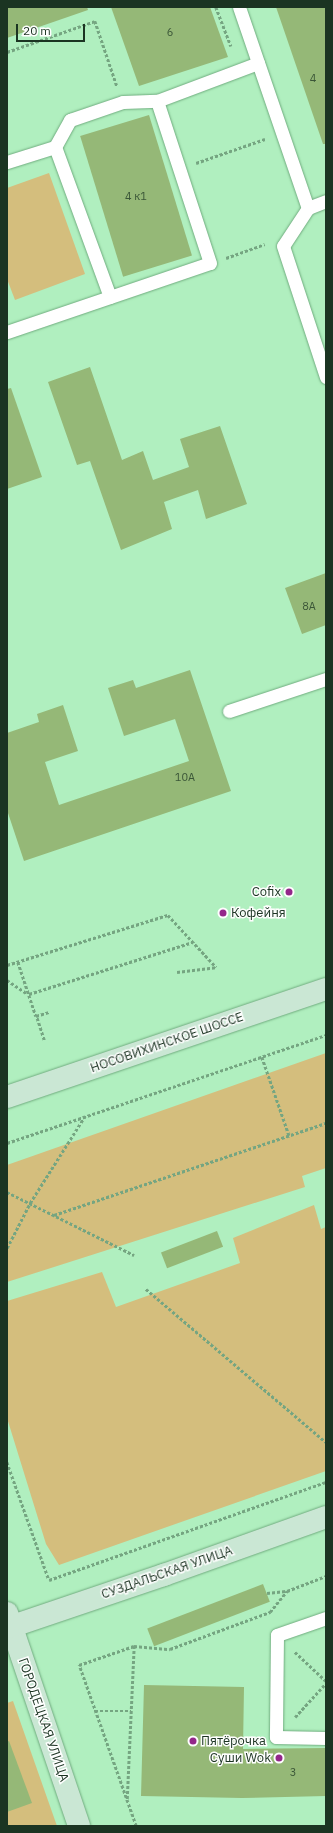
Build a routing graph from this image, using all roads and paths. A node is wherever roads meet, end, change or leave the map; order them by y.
1 (216, 7) edge
2 (239, 7) edge
3 (232, 48) dead end
4 (7, 52) edge
5 (258, 63) junction
6 (157, 101) junction
7 (123, 102) junction
8 (282, 133) junction
9 (55, 146) junction
10 (7, 162) edge
11 (179, 169) junction
12 (326, 201) edge
13 (308, 208) junction
14 (110, 298) junction
15 (7, 331) edge
16 (326, 377) edge
17 (326, 679) edge
18 (229, 711) dead end
19 (193, 942) junction
20 (18, 962) junction
21 (7, 965) edge
22 (177, 972) dead end
23 (7, 980) edge
24 (326, 989) edge
25 (29, 994) junction
26 (49, 1012) dead end
27 (36, 1016) junction
28 (326, 1035) edge
29 (44, 1040) dead end
30 (262, 1057) junction
31 (7, 1097) edge
32 (86, 1116) junction
33 (326, 1123) edge
34 (289, 1135) junction
35 (7, 1143) edge
36 (7, 1192) edge
37 (30, 1203) junction
38 (54, 1215) junction
39 (7, 1248) edge
40 (134, 1255) dead end
41 (146, 1289) dead end
42 (326, 1442) edge
43 (7, 1462) edge
44 (326, 1482) edge
45 (326, 1517) edge
46 (326, 1576) edge
47 (287, 1591) junction
48 (266, 1593) dead end
49 (326, 1618) edge
50 (9, 1623) edge
51 (277, 1635) junction
52 (134, 1646) junction
53 (326, 1682) edge
54 (95, 1711) junction
55 (131, 1711) junction
56 (276, 1738) junction
57 (326, 1738) edge
58 (127, 1801) junction
59 (79, 1826) edge
60 (136, 1826) edge

1 - 3 path
2 - 5 lane
4 - 7 path
5 - 6 lane
5 - 8 lane
6 - 7 lane
6 - 11 lane
7 - 9 lane
8 - 11 path
8 - 13 lane
9 - 10 lane
9 - 14 lane
11 - 14 lane
12 - 13 lane
13 - 16 lane
14 - 15 lane
17 - 18 lane
19 - 20 path
19 - 22 path
19 - 25 path
20 - 21 path
20 - 25 path
23 - 25 path
24 - 31 street, НОСОВИХИНСКОЕ ШОССЕ
25 - 27 path
26 - 27 path
27 - 29 path
28 - 30 path
30 - 32 path
30 - 34 path
32 - 35 path
32 - 37 path
33 - 34 path
34 - 38 path
36 - 37 path
37 - 38 path
37 - 39 path
38 - 40 path
41 - 42 path
43 - 44 path
45 - 50 street, СУЗДАЛЬСКАЯ УЛИЦА
46 - 47 path
47 - 48 path
47 - 52 path
49 - 51 lane
50 - 59 street, ГОРОДЕЦКАЯ УЛИЦА
51 - 53 path
51 - 56 lane
52 - 54 path
52 - 55 path
53 - 56 path
54 - 55 path
54 - 58 path
55 - 58 path
56 - 57 lane
58 - 60 path

